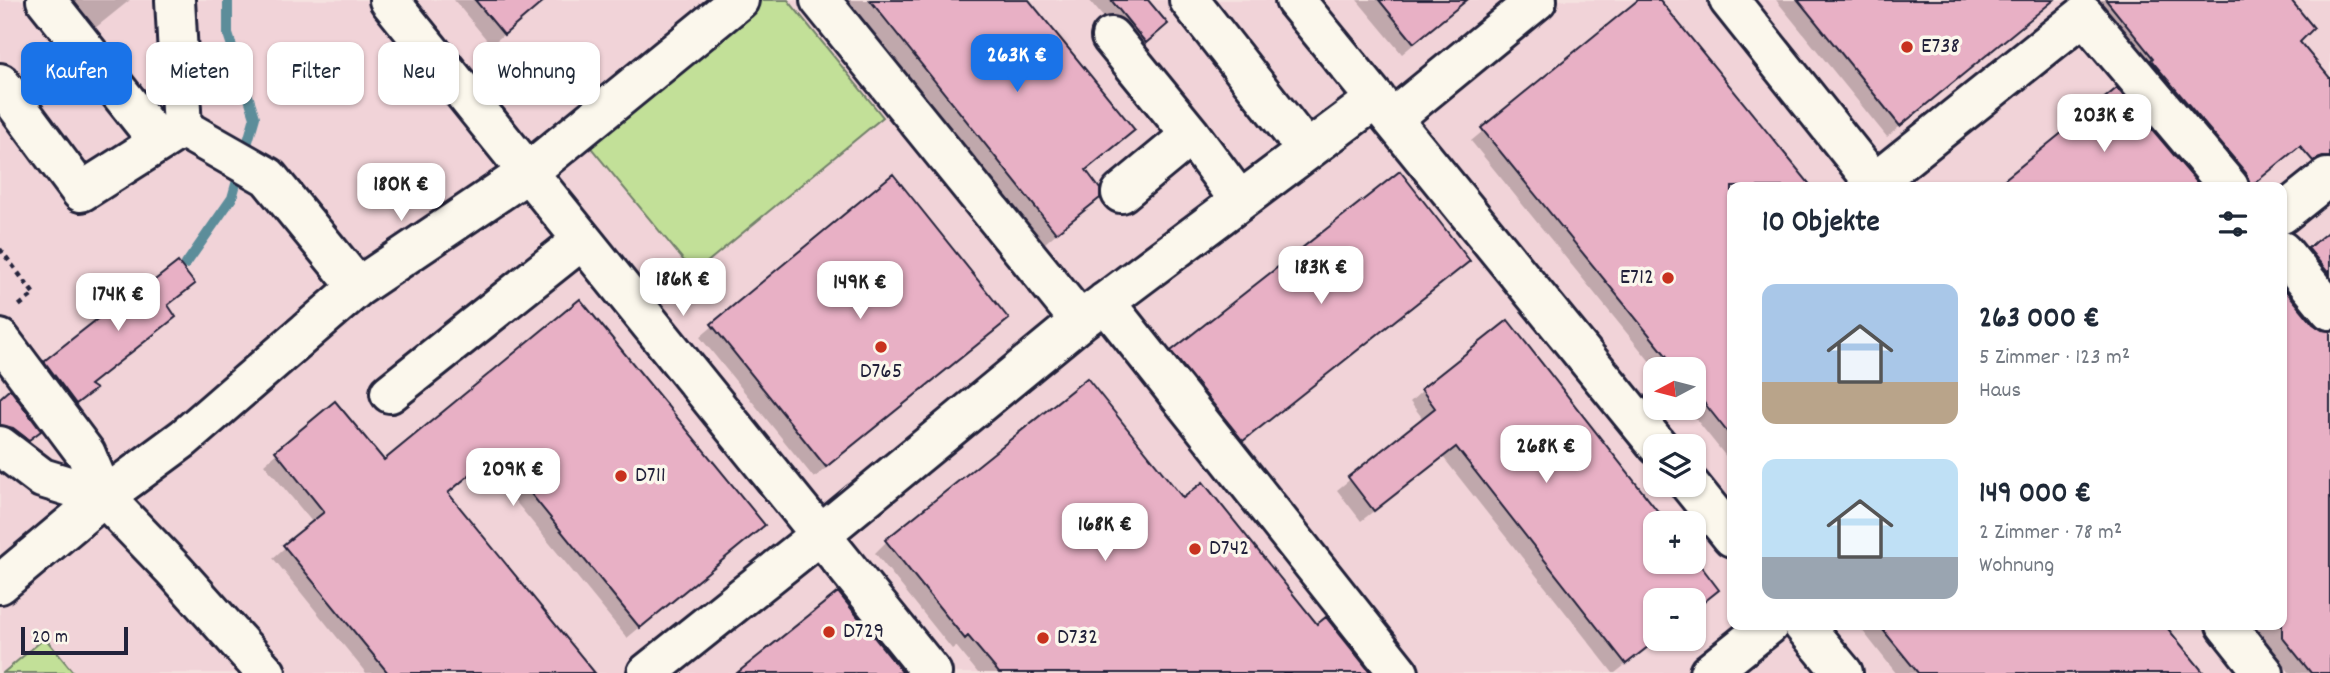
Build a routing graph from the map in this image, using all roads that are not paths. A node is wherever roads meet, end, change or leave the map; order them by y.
1 (46, 0) edge
2 (175, 0) edge
3 (389, 0) edge
4 (739, 0) edge
5 (820, 0) edge
6 (1189, 0) edge
7 (1295, 0) edge
8 (1537, 0) edge
9 (1728, 0) edge
10 (1111, 37) dead end
11 (0, 83) edge
12 (1384, 109) junction
13 (171, 135) junction
14 (1191, 135) junction
15 (1307, 151) junction
16 (527, 173) junction
17 (2327, 178) dead end
18 (1874, 182) edge
19 (1880, 182) edge
20 (2225, 182) edge
21 (1121, 192) dead end
22 (1240, 201) junction
23 (2287, 210) edge
24 (582, 240) junction
25 (2287, 257) edge
26 (358, 287) junction
27 (2330, 310) edge
28 (1092, 311) junction
29 (4, 326) edge
30 (390, 393) dead end
31 (1648, 434) edge
32 (0, 446) edge
33 (104, 497) junction
34 (1700, 497) edge
35 (1727, 531) edge
36 (820, 535) junction
37 (0, 584) edge
38 (1763, 630) edge
39 (1808, 630) edge
40 (2230, 630) edge
41 (266, 673) edge
42 (647, 673) edge
43 (932, 673) edge
44 (1399, 673) edge
45 (1709, 673) edge
46 (1843, 673) edge
47 (2264, 673) edge

1 - 13 street
2 - 13 street
3 - 16 street
4 - 16 street
5 - 28 street
6 - 15 street
7 - 12 street
8 - 12 street
9 - 18 street
10 - 14 street
11 - 13 street
12 - 15 street
12 - 31 street
13 - 26 street
14 - 21 street
14 - 22 street
15 - 22 street
16 - 24 street
16 - 26 street
17 - 23 street
19 - 20 street
22 - 28 street
24 - 30 street
24 - 36 street
25 - 27 street
26 - 33 street
28 - 36 street
28 - 44 street
29 - 33 street
32 - 33 street
33 - 37 street
33 - 41 street
34 - 35 street
36 - 42 street
36 - 43 street
38 - 45 street
39 - 46 street
40 - 47 street

